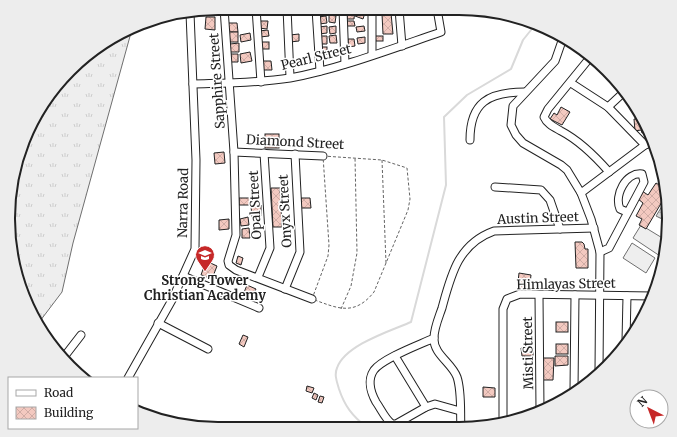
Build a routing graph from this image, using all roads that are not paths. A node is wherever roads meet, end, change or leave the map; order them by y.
1 (224, 15) edge
2 (256, 15) edge
3 (287, 15) edge
4 (316, 15) edge
5 (343, 15) edge
6 (372, 15) edge
7 (400, 15) edge
8 (438, 15) edge
9 (190, 17) edge
10 (562, 43) edge
11 (402, 46) junction
12 (372, 54) junction
13 (587, 61) edge
14 (345, 64) junction
15 (320, 71) junction
16 (290, 78) junction
17 (261, 82) junction
18 (228, 83) junction
19 (571, 83) junction
20 (193, 84) junction
21 (525, 92) junction
22 (620, 95) edge
23 (608, 107) junction
24 (470, 140) dead end
25 (648, 143) edge
26 (649, 144) edge
27 (234, 152) junction
28 (264, 153) junction
29 (294, 154) junction
30 (322, 156) road end
31 (609, 172) junction
32 (495, 187) dead end
33 (581, 193) junction
34 (627, 212) junction
35 (594, 228) junction
36 (560, 229) junction
37 (600, 252) junction
38 (183, 276) junction
39 (258, 278) junction
40 (285, 289) junction
41 (539, 295) junction
42 (575, 295) junction
43 (599, 295) junction
44 (627, 296) junction
45 (647, 296) edge
46 (312, 299) road end
47 (259, 308) dead end
48 (158, 323) junction
49 (626, 334) edge
50 (81, 335) dead end
51 (434, 338) junction
52 (208, 349) dead end
53 (67, 354) edge
54 (395, 356) junction
55 (599, 365) edge
56 (129, 377) edge
57 (574, 386) edge
58 (540, 405) edge
59 (426, 407) junction
60 (460, 411) junction
61 (503, 417) edge
62 (390, 422) edge
63 (400, 422) edge
64 (460, 422) edge

1 - 18 street, Sapphire Street
2 - 17 street
3 - 16 street
4 - 15 street
5 - 14 street
6 - 12 street
7 - 11 street
8 - 11 street, Pearl Street
9 - 20 street, Narra Road
10 - 21 street
11 - 12 street, Pearl Street
12 - 14 street, Pearl Street
13 - 19 street
14 - 15 street, Pearl Street
15 - 16 street, Pearl Street
16 - 17 street, Pearl Street
17 - 18 street, Pearl Street
18 - 20 street, Pearl Street
18 - 27 street, Sapphire Street
19 - 23 street
19 - 31 street
20 - 38 street, Narra Road
21 - 24 street
21 - 33 street
22 - 23 street
23 - 25 street
26 - 31 street
27 - 28 street, Diamond Street
27 - 39 street, Sapphire Street
28 - 29 street, Diamond Street
28 - 39 street, Opal Street
29 - 30 street, Diamond Street
29 - 40 street, Onyx Street
31 - 33 street
32 - 36 street
33 - 35 street
34 - 34 street
34 - 37 street
35 - 36 street, Austin Street
35 - 37 street
36 - 51 street, Austin Street
37 - 43 street
38 - 47 street
38 - 48 street, Narra Road
39 - 40 street
40 - 46 street
41 - 42 street, Himlayas Street
41 - 58 street, Misti Street
41 - 61 street, Himlayas Street
42 - 43 street, Himlayas Street
42 - 57 street
43 - 44 street, Himlayas Street
43 - 55 street
44 - 45 street, Himlayas Street
44 - 49 street
48 - 52 street
48 - 56 street, Narra Road
50 - 53 street
51 - 54 street
51 - 60 street
54 - 59 street
54 - 62 street
59 - 60 street
59 - 63 street
60 - 64 street

